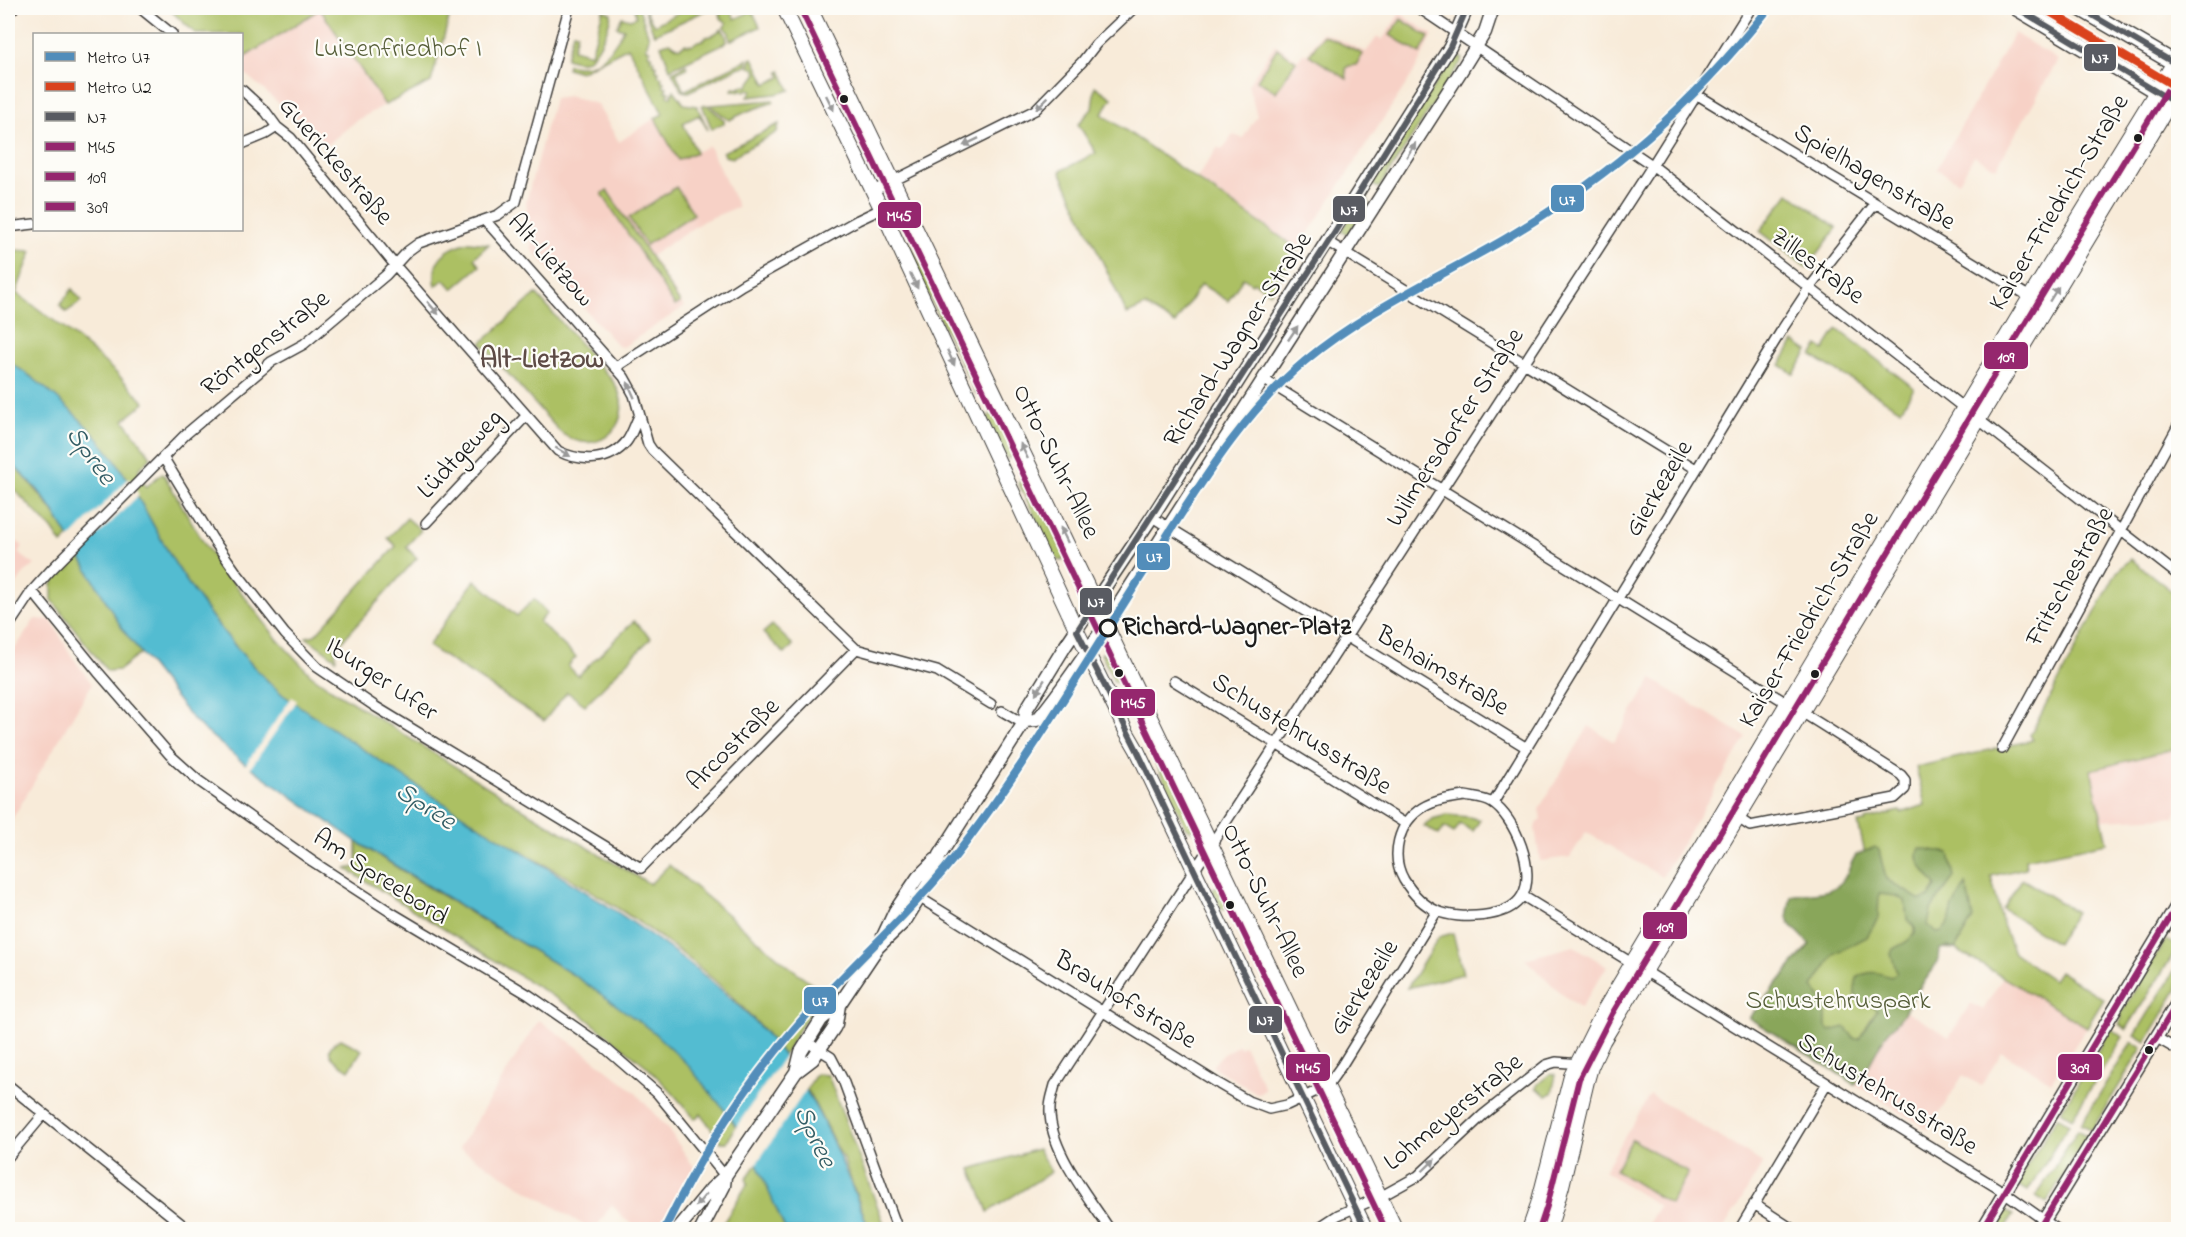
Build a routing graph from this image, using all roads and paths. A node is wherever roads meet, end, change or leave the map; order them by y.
1 (12, 8) edge
2 (140, 8) edge
3 (569, 8) edge
4 (784, 8) edge
5 (810, 8) edge
6 (1134, 8) edge
7 (1419, 8) edge
8 (1467, 8) edge
9 (1493, 8) edge
10 (1751, 8) edge
11 (2017, 8) edge
12 (2080, 8) edge
13 (8, 10) edge
14 (170, 33) edge
15 (1457, 33) junction
16 (1476, 47) junction
17 (2177, 61) edge
18 (243, 91) edge
19 (2157, 91) junction
20 (1696, 94) junction
21 (2176, 98) edge
22 (277, 126) junction
23 (243, 144) edge
24 (1652, 165) junction
25 (893, 181) junction
26 (873, 190) junction
27 (902, 199) junction
28 (1875, 204) junction
29 (881, 208) junction
30 (485, 220) junction
31 (33, 224) edge
32 (8, 227) edge
33 (1328, 242) junction
34 (1345, 254) junction
35 (394, 264) junction
36 (1810, 287) junction
37 (2030, 297) junction
38 (1524, 363) junction
39 (616, 367) junction
40 (1263, 379) junction
41 (1965, 409) junction
42 (526, 416) junction
43 (639, 416) junction
44 (1978, 419) junction
45 (2178, 426) edge
46 (627, 440) junction
47 (648, 444) junction
48 (163, 457) junction
49 (1696, 470) junction
50 (1441, 489) junction
51 (1152, 517) junction
52 (426, 523) dead end
53 (1168, 528) junction
54 (2120, 530) junction
55 (2178, 575) edge
56 (32, 591) junction
57 (1618, 599) junction
58 (1096, 602) junction
59 (1107, 623) junction
60 (8, 627) edge
61 (1077, 631) junction
62 (1345, 638) junction
63 (856, 649) junction
64 (1087, 652) junction
65 (1174, 681) dead end
66 (991, 704) dead end
67 (1788, 704) junction
68 (1002, 711) dead end
69 (1802, 712) junction
70 (1025, 723) junction
71 (1276, 745) junction
72 (1527, 748) junction
73 (2002, 749) dead end
74 (1493, 803) junction
75 (1738, 818) junction
76 (1406, 824) junction
77 (1211, 846) junction
78 (641, 868) joint
79 (1195, 870) junction
80 (914, 894) junction
81 (1523, 896) junction
82 (2178, 904) edge
83 (1437, 911) junction
84 (1631, 963) junction
85 (1644, 971) junction
86 (2178, 1002) edge
87 (839, 1005) junction
88 (1101, 1011) junction
89 (2157, 1038) junction
90 (819, 1050) junction
91 (2178, 1050) edge
92 (805, 1052) junction
93 (1576, 1064) junction
94 (1591, 1067) junction
95 (1827, 1083) junction
96 (8, 1085) edge
97 (1327, 1086) junction
98 (1304, 1097) junction
99 (44, 1114) junction
100 (8, 1157) edge
101 (725, 1176) junction
102 (2004, 1192) junction
103 (1380, 1197) junction
104 (1754, 1204) junction
105 (1356, 1207) junction
106 (2041, 1225) edge
107 (189, 1230) edge
108 (677, 1230) edge
109 (701, 1230) edge
110 (898, 1230) edge
111 (1110, 1230) edge
112 (1315, 1230) edge
113 (1366, 1230) edge
114 (1396, 1230) edge
115 (1529, 1230) edge
116 (1549, 1230) edge
117 (1739, 1230) edge
118 (1794, 1230) edge
119 (1982, 1230) edge
120 (2058, 1230) edge

1 - 13 street
2 - 14 street
3 - 30 street
4 -> 26 main road, Otto-Suhr-Allee
5 - 25 main road, Otto-Suhr-Allee
6 -> 25 street
7 - 15 street, Zillestraße
8 - 15 street, Richard-Wagner-Straße
9 - 16 street, Richard-Wagner-Straße
10 - 20 street, Wilmersdorfer Straße
11 - 19 main road
12 - 17 main road
15 - 16 street, Zillestraße
15 - 33 street, Richard-Wagner-Straße
16 - 24 street, Zillestraße
34 -> 16 street, Richard-Wagner-Straße
17 - 19 main road, Kaiser-Friedrich-Straße
18 - 22 street, Guerickestraße
19 - 21 main road
19 - 37 main road, Kaiser-Friedrich-Straße
20 - 24 street, Wilmersdorfer Straße
20 - 28 street, Spielhagenstraße
44 -> 21 main road, Kaiser-Friedrich-Straße
22 - 23 street
22 - 35 street, Guerickestraße
24 - 36 street, Zillestraße
24 - 38 street, Wilmersdorfer Straße
25 - 26 street
25 - 27 main road, Otto-Suhr-Allee
26 - 29 main road, Otto-Suhr-Allee
27 - 29 street
58 -> 27 main road, Otto-Suhr-Allee
28 - 36 street, Gierkezeile
28 - 37 street, Spielhagenstraße
29 - 39 street
29 -> 61 main road, Otto-Suhr-Allee
30 - 35 street, Alt-Lietzow
30 - 39 street, Alt-Lietzow
31 - 32 street
33 - 34 street
33 - 51 street, Richard-Wagner-Straße
34 - 38 street
40 -> 34 street, Richard-Wagner-Straße
35 -> 42 street
35 - 48 street, Röntgenstraße
36 - 41 street, Zillestraße
36 - 49 street, Gierkezeile
37 - 41 main road, Kaiser-Friedrich-Straße
38 - 49 street
38 - 50 street, Wilmersdorfer Straße
43 -> 39 street, Alt-Lietzow
40 - 50 street
40 - 53 street, Richard-Wagner-Straße
41 - 44 street, Zillestraße
41 - 67 main road, Kaiser-Friedrich-Straße
42 -> 46 street
42 - 52 street, Lüdtgeweg
43 - 46 street
43 - 47 street, Alt-Lietzow
44 - 54 street, Zillestraße
44 - 69 main road, Kaiser-Friedrich-Straße
45 - 54 street, Fritschestraße
46 - 47 street
47 - 63 street, Alt-Lietzow
48 - 56 street, Röntgenstraße
48 - 78 street, Iburger Ufer
49 - 57 street, Gierkezeile
50 - 57 street
50 - 62 street, Wilmersdorfer Straße
51 - 53 street, Behaimstraße
51 - 58 street, Richard-Wagner-Straße
53 - 59 street, Richard-Wagner-Straße
53 - 62 street, Behaimstraße
54 - 55 street, Zillestraße
54 - 73 street, Fritschestraße
56 - 60 street, Röntgenstraße
56 - 101 street, Am Spreebord
57 - 67 street
57 - 72 street, Gierkezeile
58 - 59 main road, Otto-Suhr-Allee
58 - 61 street, Richard-Wagner-Straße
59 - 64 street, Richard-Wagner-Straße
59 - 77 main road, Otto-Suhr-Allee
61 - 64 main road, Otto-Suhr-Allee
61 -> 70 street, Richard-Wagner-Straße
62 - 71 street, Wilmersdorfer Straße
62 - 72 street, Behaimstraße
63 - 66 street, Alt-Lietzow
63 - 78 street, Arcostraße
64 - 70 street, Richard-Wagner-Straße
64 - 79 main road, Otto-Suhr-Allee
65 - 71 street, Schustehrusstraße
67 - 69 street
67 - 84 main road, Kaiser-Friedrich-Straße
68 - 70 street
69 - 75 main road, Kaiser-Friedrich-Straße
69 - 75 street
70 - 80 street
71 - 76 street, Schustehrusstraße
71 - 77 street, Wilmersdorfer Straße
72 - 74 street, Gierkezeile
74 - 76 street
74 - 81 street
75 - 85 main road, Kaiser-Friedrich-Straße
76 - 83 street
77 - 79 street, Wilmersdorfer Straße
77 - 97 main road, Otto-Suhr-Allee
79 - 88 street, Wilmersdorfer Straße
79 - 98 main road, Otto-Suhr-Allee
80 - 87 street
80 - 88 street, Brauhofstraße
81 - 83 street
81 - 84 street, Schustehrusstraße
82 - 102 street
83 - 97 street, Gierkezeile
84 - 85 street, Schustehrusstraße
84 - 93 main road, Kaiser-Friedrich-Straße
85 - 94 main road, Kaiser-Friedrich-Straße
85 - 95 street, Schustehrusstraße
86 - 89 street
87 - 90 street
87 - 92 street
88 - 98 street, Brauhofstraße
88 - 111 street, Wilmersdorfer Straße
89 - 91 street
89 - 106 street
90 - 92 street
90 - 110 street
92 - 101 street
93 - 94 street, Lohmeyerstraße
103 -> 93 street, Lohmeyerstraße
93 - 115 main road, Kaiser-Friedrich-Straße
94 - 116 main road, Kaiser-Friedrich-Straße
95 - 102 street, Schustehrusstraße
95 - 104 street
96 - 99 street
97 - 98 street, Brauhofstraße
97 - 103 main road, Otto-Suhr-Allee
98 - 105 main road, Otto-Suhr-Allee
99 - 100 street
99 - 107 street
101 -> 108 street
101 - 109 street
102 - 106 street, Schustehrusstraße
102 - 119 street
103 - 105 street, Lohmeyerstraße
103 - 114 main road, Otto-Suhr-Allee
104 - 117 street
104 - 118 street
105 - 112 street, Lohmeyerstraße
105 - 113 main road, Otto-Suhr-Allee
106 - 120 street, Schustehrusstraße

